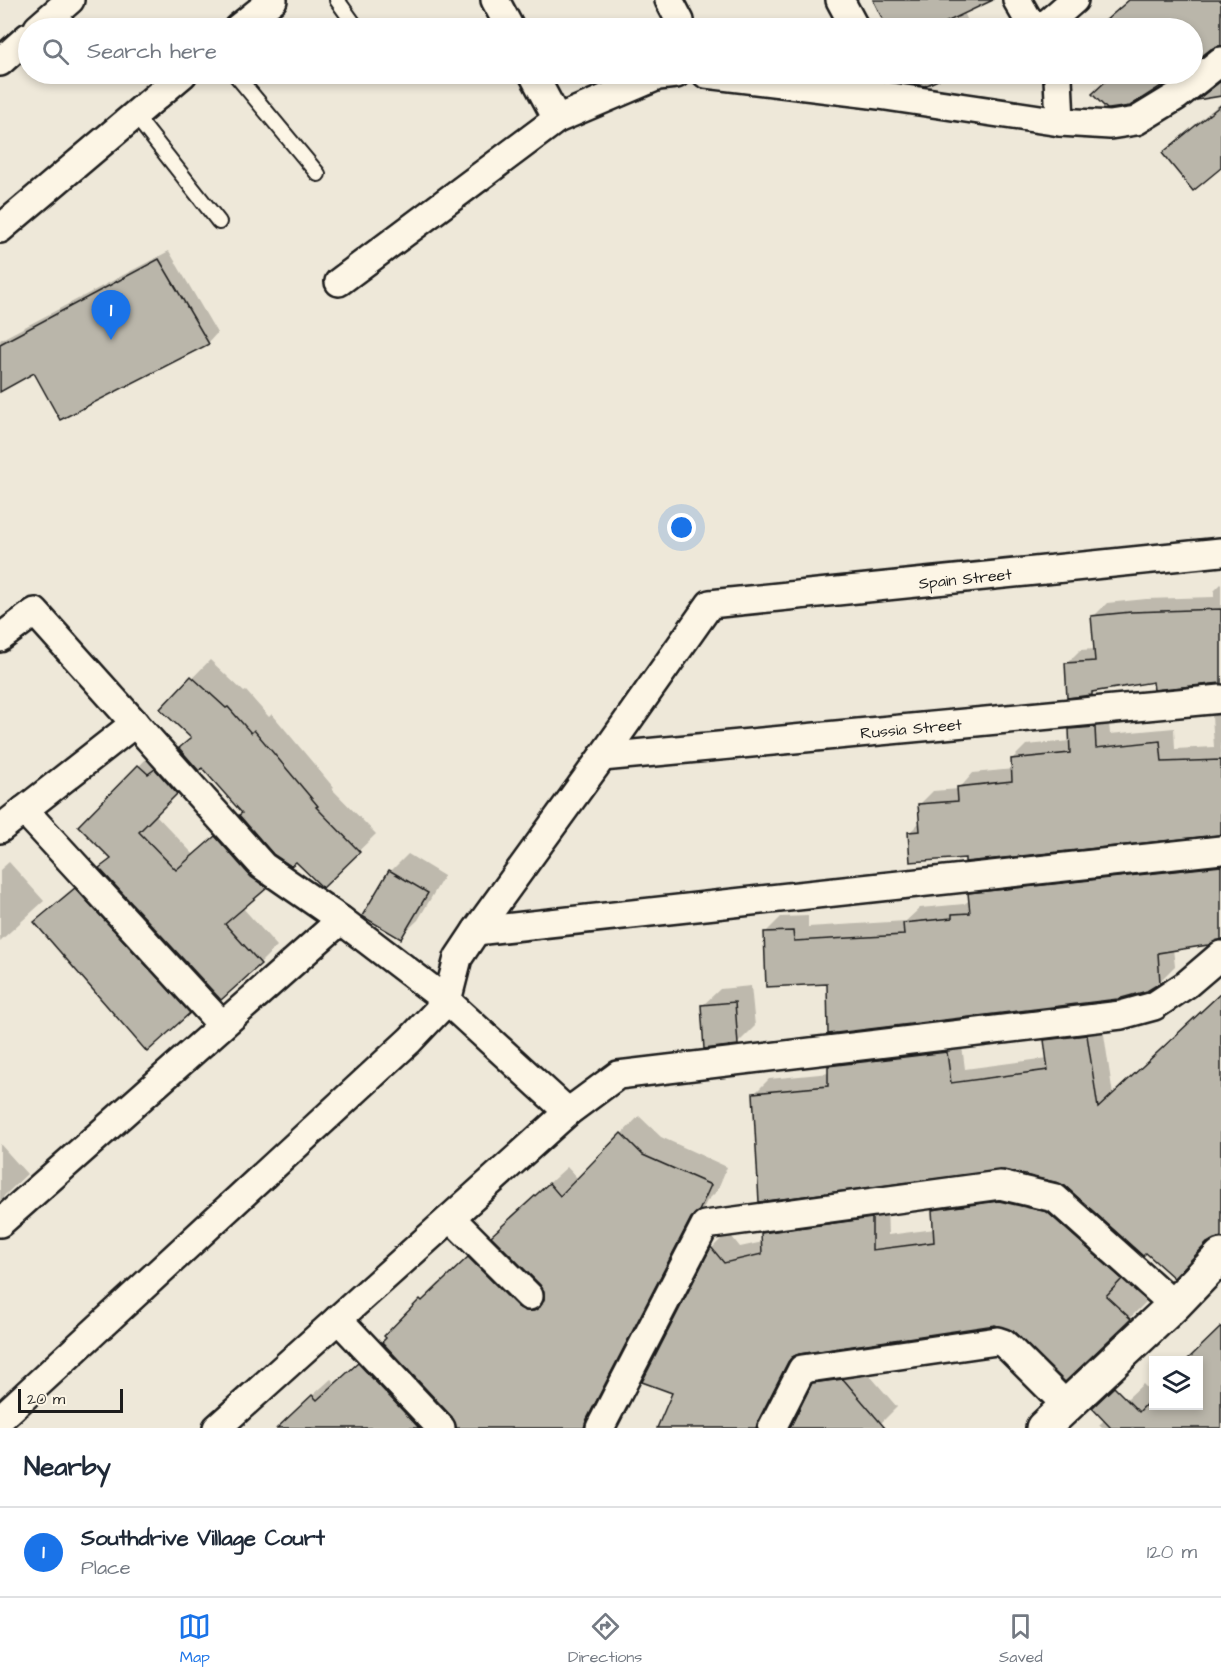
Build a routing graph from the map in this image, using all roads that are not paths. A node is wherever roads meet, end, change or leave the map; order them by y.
1 (70, 0) edge
2 (273, 0) edge
3 (337, 0) edge
4 (495, 0) edge
5 (669, 0) edge
6 (840, 0) edge
7 (1017, 0) edge
8 (1074, 0) edge
9 (49, 18) edge
10 (250, 18) edge
11 (350, 18) edge
12 (505, 18) edge
13 (678, 18) edge
14 (850, 18) edge
15 (1027, 18) edge
16 (1053, 18) edge
17 (18, 46) edge
18 (1221, 61) edge
19 (0, 62) edge
20 (1203, 75) edge
21 (171, 84) edge
22 (243, 84) edge
23 (538, 84) edge
24 (639, 84) edge
25 (875, 84) edge
26 (1058, 84) edge
27 (1192, 84) edge
28 (134, 114) junction
29 (557, 119) junction
30 (1060, 122) junction
31 (318, 174) dead end
32 (219, 222) dead end
33 (0, 229) edge
34 (339, 282) dead end
35 (1221, 552) edge
36 (0, 638) edge
37 (1221, 699) edge
38 (135, 723) junction
39 (602, 757) junction
40 (24, 810) junction
41 (0, 829) edge
42 (1221, 850) edge
43 (341, 920) junction
44 (476, 931) junction
45 (1221, 955) edge
46 (447, 1001) junction
47 (222, 1025) junction
48 (568, 1112) junction
49 (451, 1218) junction
50 (0, 1223) edge
51 (1221, 1256) edge
52 (529, 1296) dead end
53 (1174, 1305) junction
54 (338, 1319) junction
55 (1067, 1406) junction
56 (0, 1419) edge
57 (217, 1428) edge
58 (441, 1428) edge
59 (600, 1428) edge
60 (772, 1428) edge
61 (1043, 1428) edge

1 - 9 street
2 - 10 street
3 - 11 lane
4 - 12 street
5 - 13 street
6 - 14 street
7 - 15 street
8 - 16 street
17 - 19 street
18 - 20 street
21 - 28 street
22 - 31 lane
23 - 29 street
24 - 29 street
25 - 30 street
26 - 30 street
27 - 30 street
28 - 32 lane
28 - 33 street
29 - 34 street
35 - 39 street, Spain Street
36 - 38 street
37 - 39 street, Russia Street
38 - 40 street
38 - 43 street
39 - 44 street
40 - 41 street
40 - 47 street
42 - 44 street
43 - 46 street
43 - 47 street
44 - 46 street
45 - 48 street
46 - 48 street
46 - 56 street
47 - 50 street
48 - 49 street
49 - 52 street
49 - 54 street
51 - 53 street
53 - 55 street
53 - 59 street
54 - 57 street
54 - 58 street
55 - 60 street
55 - 61 street

